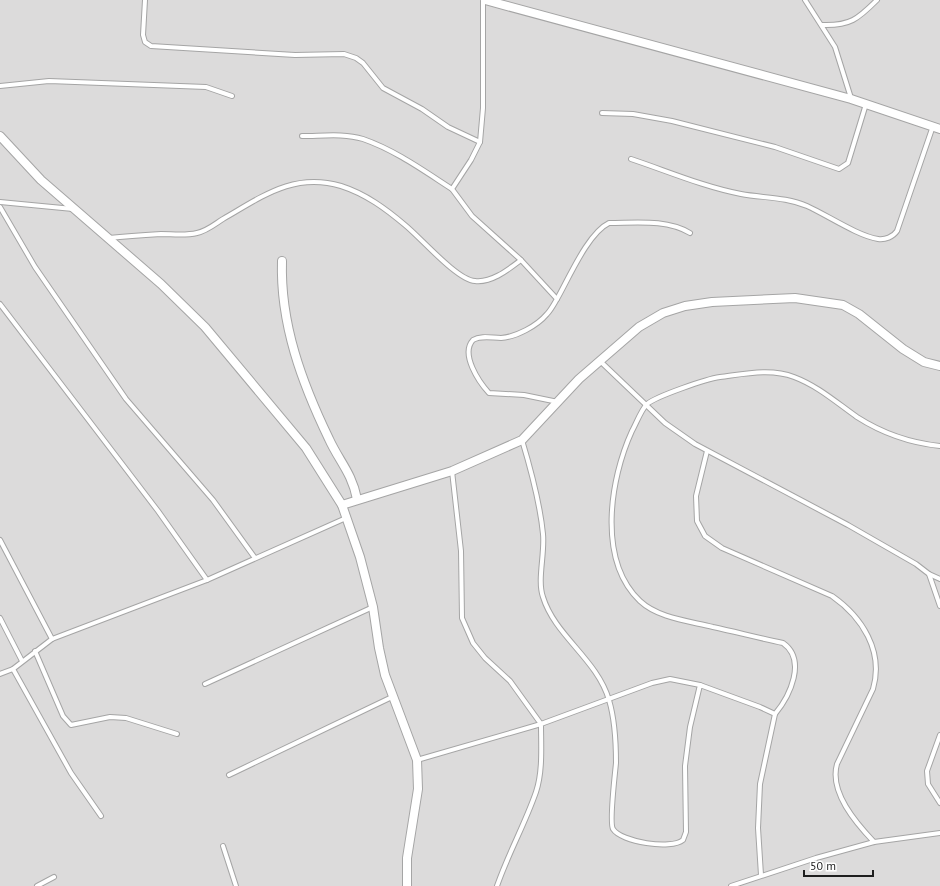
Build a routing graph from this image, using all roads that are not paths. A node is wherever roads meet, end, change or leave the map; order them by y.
1 (145, 0) edge
2 (484, 0) edge
3 (805, 0) edge
4 (877, 0) edge
5 (822, 25) junction
6 (0, 86) edge
7 (232, 96) dead end
8 (851, 99) junction
9 (866, 104) junction
10 (602, 112) dead end
11 (936, 128) edge
12 (0, 136) edge
13 (302, 136) dead end
14 (480, 142) junction
15 (631, 159) dead end
16 (452, 189) junction
17 (0, 202) edge
18 (0, 206) edge
19 (73, 209) junction
20 (690, 233) dead end
21 (107, 239) junction
22 (521, 260) junction
23 (282, 261) dead end
24 (557, 299) junction
25 (0, 304) edge
26 (600, 361) junction
27 (940, 366) edge
28 (558, 402) junction
29 (647, 404) junction
30 (522, 440) junction
31 (940, 446) edge
32 (706, 451) junction
33 (452, 471) junction
34 (357, 498) junction
35 (342, 505) junction
36 (346, 517) junction
37 (0, 540) edge
38 (255, 558) junction
39 (929, 574) junction
40 (940, 579) edge
41 (207, 580) junction
42 (940, 606) edge
43 (373, 607) junction
44 (0, 618) edge
45 (52, 639) junction
46 (35, 651) junction
47 (22, 661) junction
48 (14, 668) junction
49 (0, 674) edge
50 (205, 684) dead end
51 (700, 684) junction
52 (392, 697) junction
53 (609, 700) junction
54 (775, 714) junction
55 (541, 724) junction
56 (177, 734) dead end
57 (940, 735) edge
58 (418, 760) junction
59 (229, 775) dead end
60 (940, 803) edge
61 (101, 816) dead end
62 (940, 833) edge
63 (874, 842) junction
64 (223, 846) dead end
65 (761, 875) junction
66 (54, 877) dead end
67 (37, 886) edge
68 (236, 886) edge
69 (407, 886) edge
70 (497, 886) edge
71 (732, 886) edge

1 - 14 lane
2 - 8 street
2 - 14 lane
3 - 5 lane
4 - 5 lane
5 - 8 lane
6 - 7 lane
8 - 9 street
9 - 10 lane
9 - 11 street
11 - 15 lane
12 - 19 street
13 - 16 lane
14 - 16 lane
16 - 22 lane
17 - 19 lane
18 - 38 lane
19 - 21 street
20 - 24 lane
21 - 22 lane
21 - 35 street
22 - 24 lane
23 - 34 street
24 - 28 lane
25 - 41 lane
26 - 27 street
26 - 28 street
26 - 29 lane
28 - 30 street
29 - 31 lane
29 - 32 lane
29 - 54 lane
30 - 33 street
30 - 53 lane
32 - 39 lane
32 - 63 lane
33 - 34 street
33 - 55 lane
34 - 35 street
35 - 36 street
36 - 38 lane
36 - 43 street
37 - 45 lane
38 - 41 lane
39 - 40 lane
39 - 42 lane
41 - 45 lane
43 - 50 lane
43 - 52 street
44 - 47 lane
45 - 46 lane
46 - 47 lane
46 - 56 lane
47 - 48 lane
48 - 49 lane
48 - 61 lane
51 - 53 lane
51 - 53 lane
51 - 54 lane
52 - 58 street
52 - 59 lane
53 - 55 lane
54 - 65 lane
55 - 58 lane
55 - 70 lane
57 - 60 lane
58 - 69 street
62 - 63 lane
63 - 65 lane
64 - 68 lane
65 - 71 lane
66 - 67 lane

